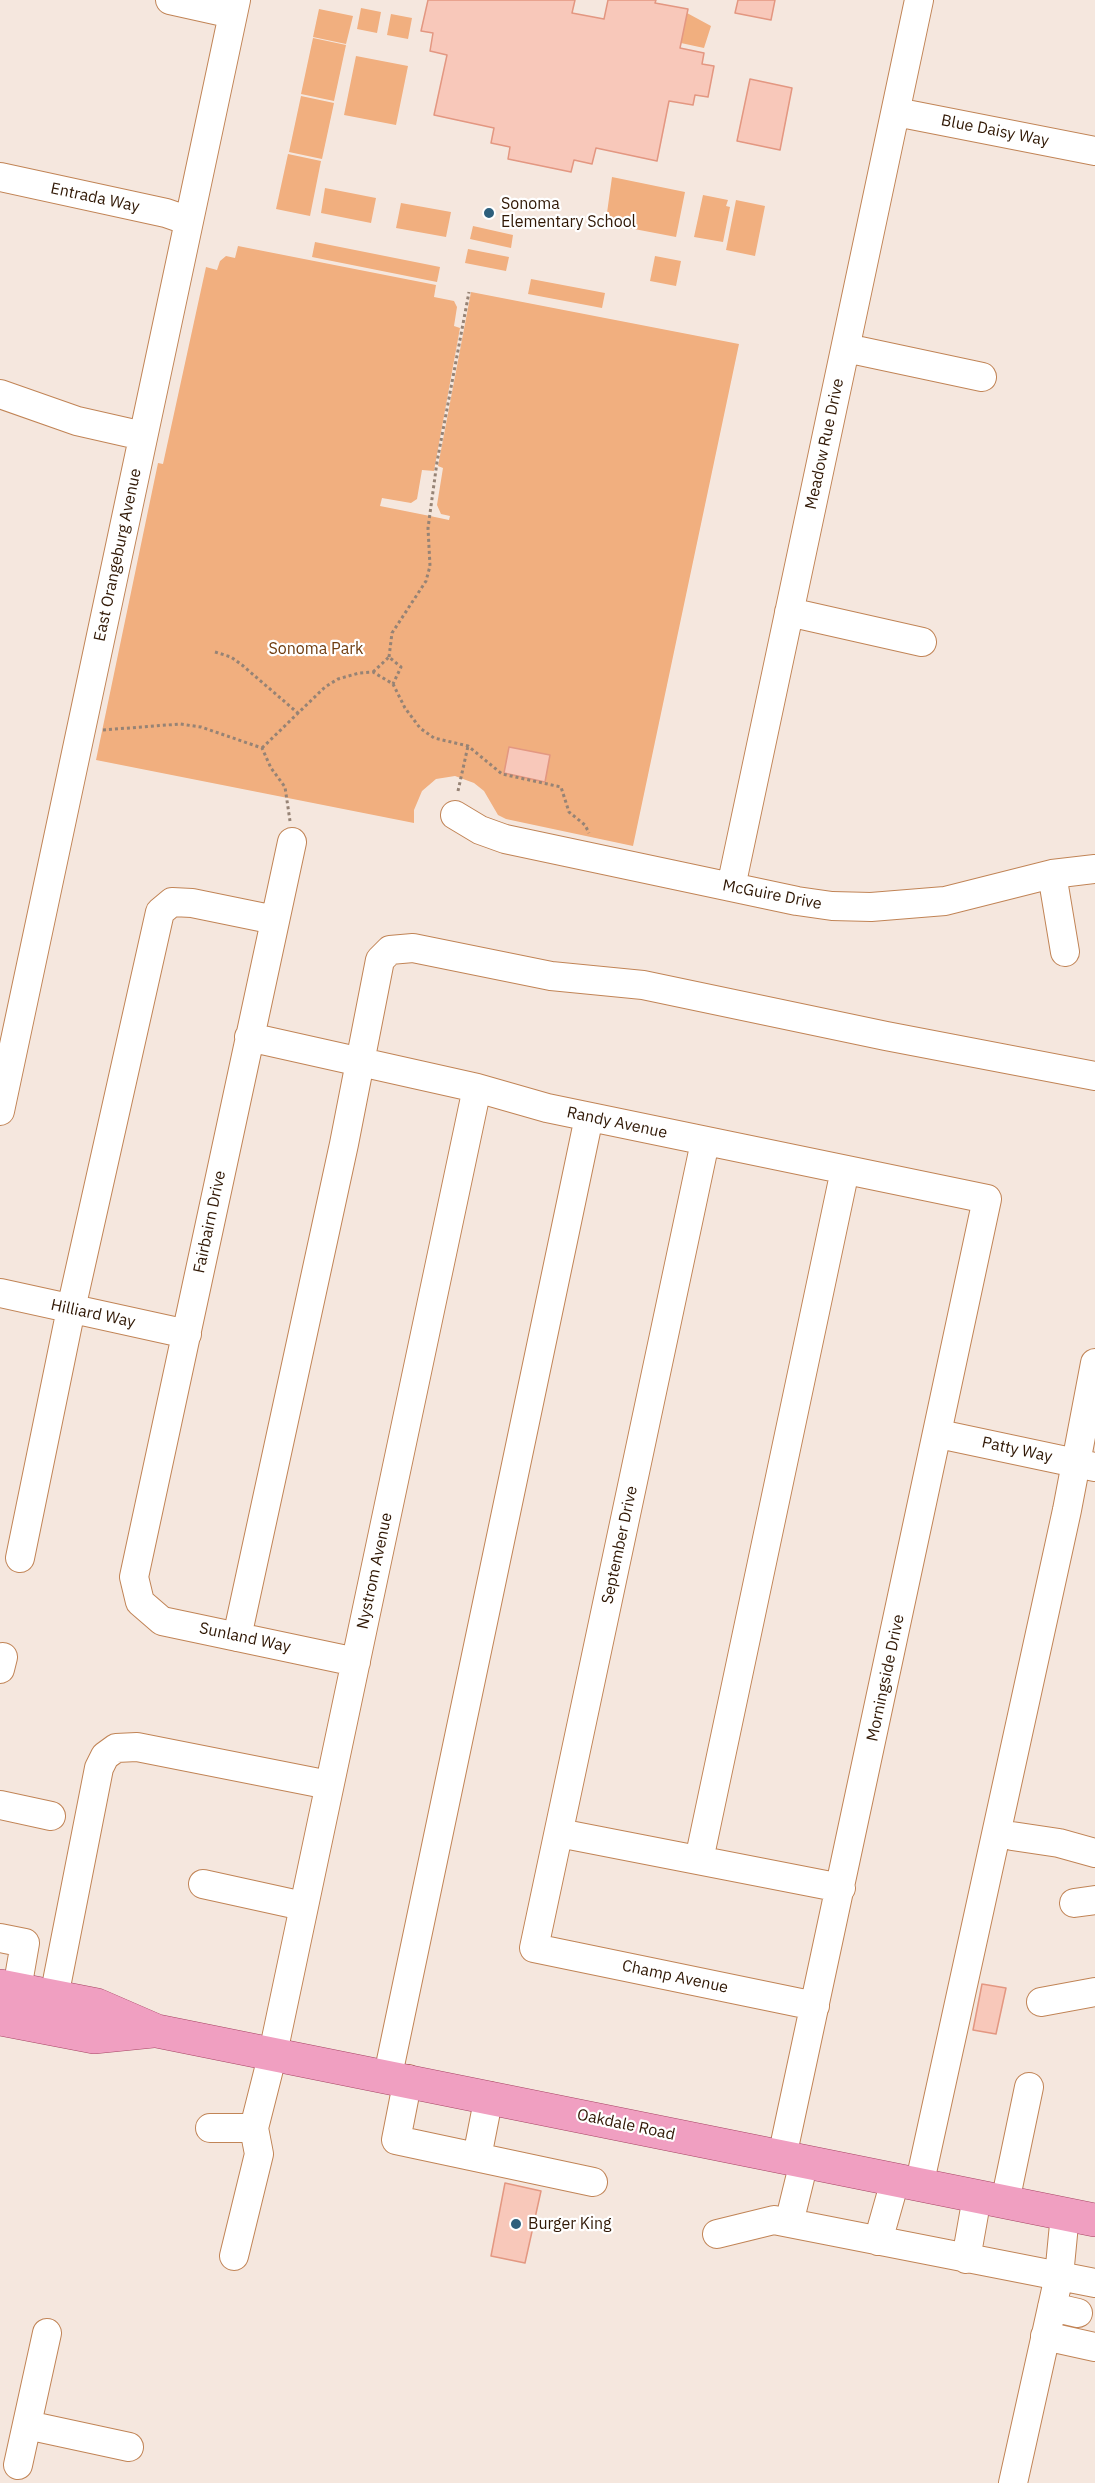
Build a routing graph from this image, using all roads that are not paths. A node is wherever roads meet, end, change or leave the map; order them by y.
1 (170, 0) edge
2 (919, 0) edge
3 (235, 7) edge
4 (896, 112) junction
5 (1095, 151) edge
6 (0, 177) edge
7 (189, 221) junction
8 (846, 348) junction
9 (982, 377) dead end
10 (0, 394) edge
11 (143, 436) junction
12 (789, 612) junction
13 (922, 642) dead end
14 (454, 815) road end
15 (292, 842) road end
16 (1095, 868) edge
17 (1052, 874) junction
18 (730, 888) junction
19 (275, 920) junction
20 (1065, 952) dead end
21 (9, 1015) edge
22 (249, 1037) junction
23 (358, 1061) junction
24 (1095, 1076) edge
25 (477, 1088) junction
26 (0, 1111) edge
27 (589, 1117) junction
28 (705, 1142) junction
29 (845, 1170) junction
30 (987, 1199) joint
31 (0, 1293) edge
32 (70, 1309) junction
33 (187, 1334) junction
34 (1095, 1363) edge
35 (939, 1434) junction
36 (1085, 1465) edge
37 (20, 1558) dead end
38 (140, 1602) joint
39 (237, 1637) junction
40 (356, 1662) junction
41 (329, 1785) junction
42 (0, 1805) edge
43 (51, 1816) dead end
44 (558, 1833) junction
45 (1012, 1836) dead end
46 (1095, 1853) edge
47 (699, 1860) junction
48 (203, 1884) dead end
49 (840, 1888) junction
50 (303, 1906) junction
51 (0, 1938) edge
52 (534, 1948) joint
53 (9, 1988) edge
54 (1095, 1992) edge
55 (54, 1996) junction
56 (1041, 2002) dead end
57 (815, 2006) junction
58 (0, 2019) edge
59 (157, 2031) junction
60 (273, 2053) junction
61 (398, 2077) junction
62 (1029, 2087) dead end
63 (489, 2096) junction
64 (210, 2128) dead end
65 (254, 2128) junction
66 (477, 2157) junction
67 (793, 2159) junction
68 (593, 2182) dead end
69 (907, 2183) junction
70 (991, 2200) junction
71 (1080, 2217) edge
72 (789, 2223) junction
73 (717, 2234) dead end
74 (878, 2241) junction
75 (234, 2256) dead end
76 (966, 2259) junction
77 (1059, 2276) junction
78 (1095, 2283) edge
79 (47, 2333) dead end
80 (1045, 2336) junction
81 (1095, 2347) edge
82 (27, 2426) junction
83 (129, 2447) dead end
84 (18, 2464) dead end
85 (1012, 2483) edge

1 - 3 street
2 - 4 street, Meadow Rue Drive
3 - 7 street, East Orangeburg Avenue
4 - 5 street, Blue Daisy Way
4 - 8 street, Meadow Rue Drive
6 - 7 street, Entrada Way
7 - 11 street, East Orangeburg Avenue
8 - 9 street
8 - 12 street, Meadow Rue Drive
10 - 11 street
11 - 21 street, East Orangeburg Avenue
12 - 13 street
12 - 18 street, Meadow Rue Drive
14 - 18 street, McGuire Drive
15 - 19 street, Fairbairn Drive
16 - 17 street, McGuire Drive
17 - 18 street, McGuire Drive
17 - 20 street
19 - 22 street, Fairbairn Drive
19 - 32 street
21 - 26 street, East Orangeburg Avenue
22 - 23 street, Randy Avenue
22 - 33 street, Fairbairn Drive
23 - 24 street
23 - 25 street, Randy Avenue
23 - 39 street
25 - 27 street, Randy Avenue
25 - 40 street, Nystrom Avenue
27 - 28 street, Randy Avenue
27 - 61 street
28 - 29 street, Randy Avenue
28 - 44 street, September Drive
29 - 30 street, Randy Avenue
29 - 47 street
30 - 35 street, Morningside Drive
31 - 32 street, Hilliard Way
32 - 33 street, Hilliard Way
32 - 37 street
33 - 38 street, Fairbairn Drive
34 - 36 street
35 - 36 street, Patty Way
35 - 49 street, Morningside Drive
36 - 69 street
38 - 39 street, Sunland Way
39 - 40 street, Sunland Way
40 - 41 street, Nystrom Avenue
41 - 50 street, Nystrom Avenue
41 - 55 street
42 - 43 street
44 - 47 street
44 - 52 street, September Drive
45 - 46 street
47 - 49 street
48 - 50 street
49 - 57 street, Morningside Drive
50 - 60 street, Nystrom Avenue
51 - 53 street
52 - 57 street, Champ Avenue
53 - 55 main road, Oakdale Road
54 - 56 street
55 - 59 main road, Oakdale Road
57 - 67 street, Morningside Drive
58 - 59 main road, Oakdale Road
59 - 60 main road, Oakdale Road
60 - 61 main road, Oakdale Road
60 - 65 street, Nystrom Avenue
61 - 63 main road, Oakdale Road
61 - 66 street
62 - 70 street
63 - 66 street
63 - 67 main road, Oakdale Road
64 - 65 street
65 - 75 street
66 - 68 street
67 - 69 main road, Oakdale Road
67 - 72 street, Morningside Drive
69 - 70 main road, Oakdale Road
69 - 74 street
70 - 71 main road, Oakdale Road
70 - 76 street
71 - 77 street
72 - 73 street
72 - 74 street
74 - 76 street
76 - 77 street
77 - 78 street
77 - 80 street
79 - 82 street
80 - 81 street
80 - 85 street
82 - 83 street
82 - 84 street

